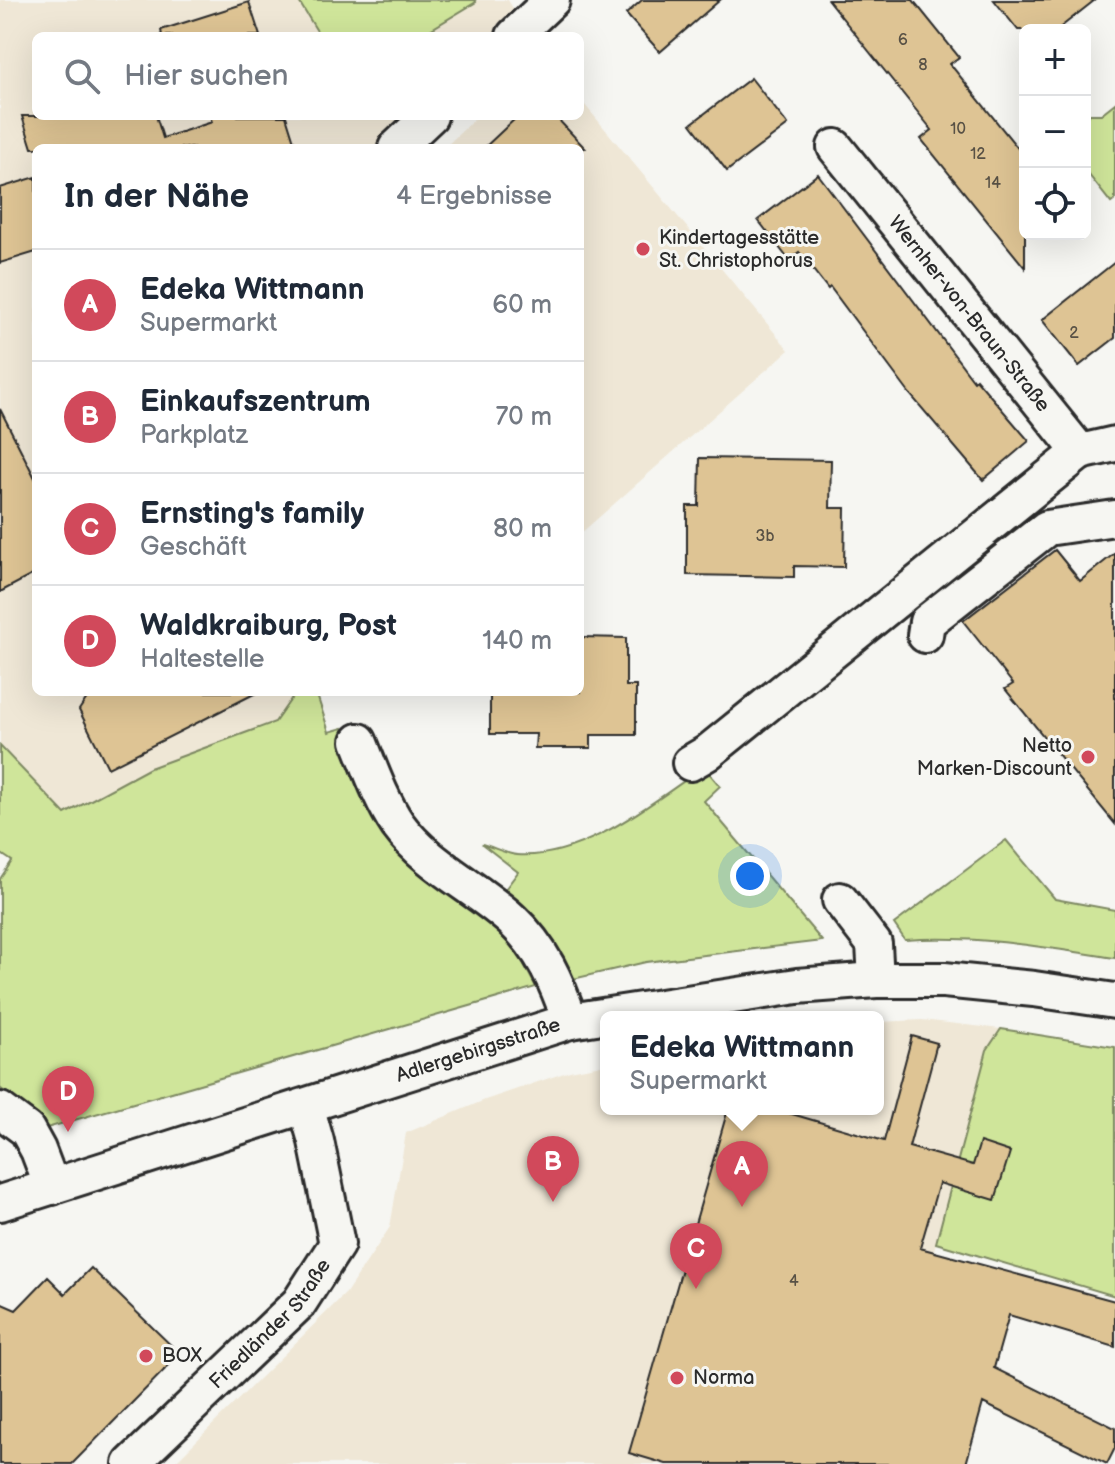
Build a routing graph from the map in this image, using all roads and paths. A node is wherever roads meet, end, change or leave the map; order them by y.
1 (552, 0) edge
2 (518, 32) edge
3 (426, 120) edge
4 (400, 144) edge
5 (835, 147) dead end
6 (1115, 444) edge
7 (1080, 452) junction
8 (1115, 518) edge
9 (925, 635) dead end
10 (359, 741) dead end
11 (690, 763) dead end
12 (840, 900) dead end
13 (876, 980) junction
14 (1115, 1001) edge
15 (634, 1011) edge
16 (600, 1016) edge
17 (570, 1021) junction
18 (306, 1106) junction
19 (0, 1110) edge
20 (52, 1187) junction
21 (0, 1203) edge
22 (131, 1464) edge

1 - 2 street
3 - 4 street
5 - 7 street, Wernher-von-Braun-Straße
6 - 7 street
7 - 11 street
8 - 9 street
10 - 17 street
12 - 13 street
13 - 14 street, Adlergebirgsstraße
13 - 15 street, Adlergebirgsstraße
16 - 17 street, Adlergebirgsstraße
17 - 18 street, Adlergebirgsstraße
18 - 20 street, Adlergebirgsstraße
18 - 22 street, Friedländer Straße
19 - 20 street
20 - 21 street, Adlergebirgsstraße

